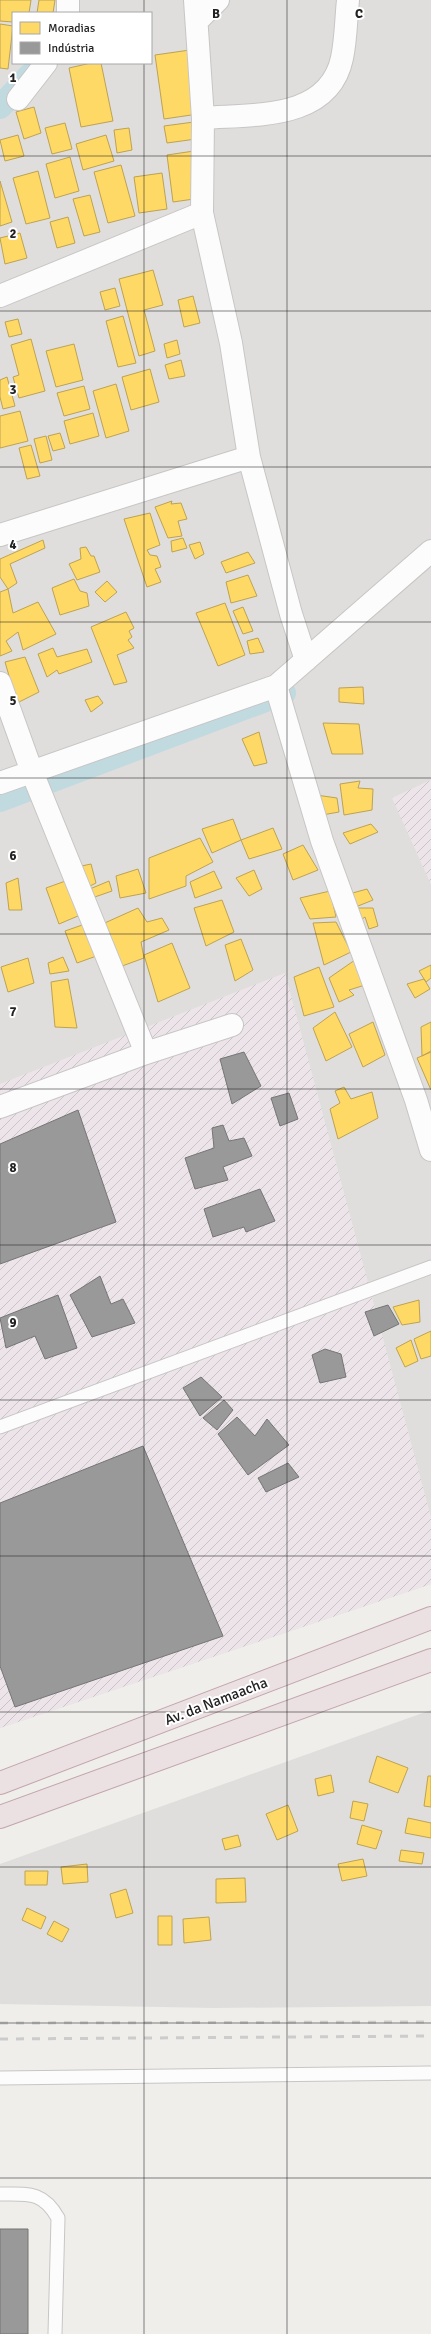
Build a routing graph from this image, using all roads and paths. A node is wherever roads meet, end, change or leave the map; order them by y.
1 (68, 0) edge
2 (218, 0) edge
3 (348, 0) edge
4 (197, 10) edge
5 (68, 12) edge
6 (45, 64) edge
7 (18, 99) dead end
8 (204, 118) junction
9 (202, 213) junction
10 (0, 296) edge
11 (249, 457) junction
12 (0, 535) edge
13 (431, 551) edge
14 (306, 660) junction
15 (0, 683) edge
16 (276, 686) junction
17 (32, 772) junction
18 (0, 783) edge
19 (232, 1024) dead end
20 (146, 1053) junction
21 (0, 1107) edge
22 (431, 1150) edge
23 (431, 1267) edge
24 (0, 1427) edge
25 (431, 1618) edge
26 (431, 1660) edge
27 (0, 1783) edge
28 (0, 1818) edge
29 (431, 2073) edge
30 (0, 2078) edge
31 (0, 2194) edge
32 (55, 2334) edge

1 - 5 street
2 - 4 street
3 - 8 street
4 - 8 street
6 - 7 street
8 - 9 street
9 - 10 street
9 - 11 street
11 - 12 street
11 - 14 street
13 - 14 street
14 - 16 street
15 - 17 street
16 - 17 street
16 - 22 street
17 - 18 street
17 - 20 street
19 - 20 street
20 - 21 street
23 - 24 lane
25 - 27 highway, Av. da Namaacha
26 - 28 highway
29 - 30 lane
31 - 32 lane

